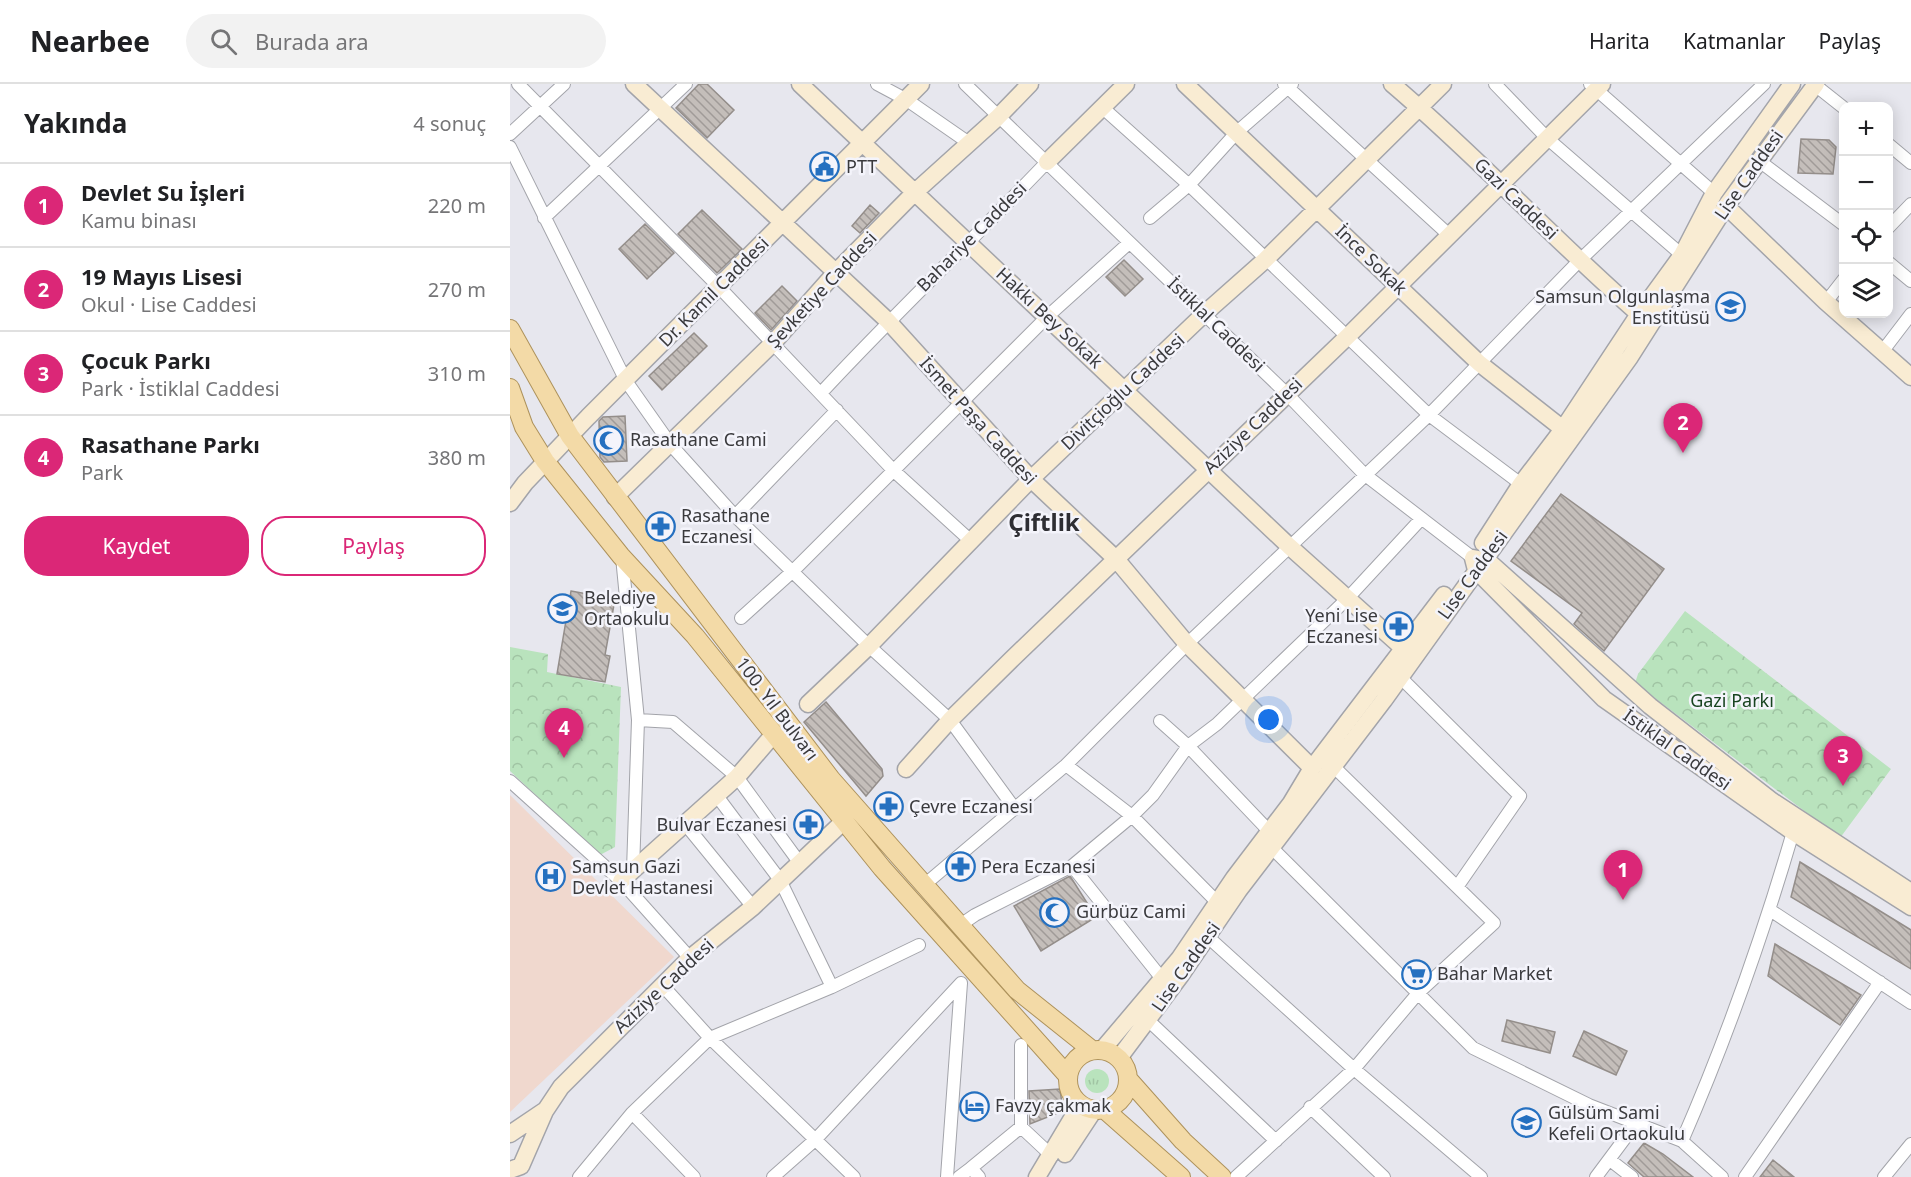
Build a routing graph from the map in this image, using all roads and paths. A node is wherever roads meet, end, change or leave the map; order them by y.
1 (518, 84) edge
2 (564, 84) edge
3 (634, 84) edge
4 (686, 84) edge
5 (800, 84) edge
6 (877, 84) edge
7 (921, 84) edge
8 (965, 84) edge
9 (1030, 84) edge
10 (1126, 84) edge
11 (1185, 84) edge
12 (1392, 84) edge
13 (1443, 84) edge
14 (1495, 84) edge
15 (1764, 84) edge
16 (1792, 84) edge
17 (1815, 84) edge
18 (1288, 85) edge
19 (1596, 86) edge
20 (906, 100) junction
21 (1839, 104) edge
22 (541, 106) junction
23 (1420, 107) junction
24 (661, 108) junction
25 (1103, 108) junction
26 (998, 118) junction
27 (1237, 132) junction
28 (510, 134) edge
29 (1548, 139) junction
30 (969, 143) junction
31 (861, 144) junction
32 (510, 147) edge
33 (1893, 148) edge
34 (1368, 159) junction
35 (1758, 160) junction
36 (1047, 162) junction
37 (1911, 162) edge
38 (1679, 164) junction
39 (600, 167) junction
40 (1500, 183) junction
41 (1189, 185) junction
42 (914, 193) junction
43 (1720, 200) junction
44 (1911, 204) edge
45 (1317, 207) junction
46 (1630, 212) junction
47 (544, 218) junction
48 (1150, 218) dead end
49 (1839, 221) edge
50 (784, 222) junction
51 (1893, 223) edge
52 (1449, 235) junction
53 (969, 243) junction
54 (1129, 243) junction
55 (1682, 255) junction
56 (1265, 260) junction
57 (1579, 261) junction
58 (1891, 264) edge
59 (836, 272) junction
60 (1911, 281) edge
61 (1839, 285) edge
62 (1396, 287) junction
63 (720, 288) junction
64 (1826, 302) junction
65 (1204, 314) junction
66 (1639, 314) junction
67 (1911, 314) edge
68 (1048, 316) junction
69 (888, 321) junction
70 (510, 329) edge
71 (1348, 336) junction
72 (773, 343) junction
73 (1882, 352) junction
74 (1479, 363) junction
75 (1911, 377) edge
76 (626, 381) junction
77 (1125, 390) junction
78 (821, 393) junction
79 (1286, 393) junction
80 (512, 398) edge
81 (960, 401) junction
82 (837, 410) junction
83 (1429, 415) junction
84 (1563, 429) junction
85 (570, 436) junction
86 (671, 445) junction
87 (546, 461) junction
88 (1208, 468) junction
89 (894, 471) junction
90 (1364, 474) junction
91 (1031, 479) junction
92 (1521, 484) junction
93 (615, 497) junction
94 (510, 503) edge
95 (735, 516) junction
96 (1421, 519) junction
97 (972, 542) junction
98 (1289, 546) junction
99 (621, 556) junction
100 (1116, 559) junction
101 (1478, 562) junction
102 (793, 571) junction
103 (1347, 599) junction
104 (741, 618) dead end
105 (1187, 644) junction
106 (869, 646) junction
107 (1404, 648) junction
108 (1399, 676) junction
109 (1242, 698) junction
110 (808, 704) dead end
111 (638, 720) junction
112 (950, 720) junction
113 (1160, 721) dead end
114 (773, 735) junction
115 (1188, 746) junction
116 (1066, 765) junction
117 (1333, 766) junction
118 (1312, 768) junction
119 (906, 770) dead end
120 (737, 777) junction
121 (510, 781) edge
122 (717, 796) junction
123 (1015, 809) junction
124 (1132, 816) junction
125 (844, 821) junction
126 (686, 825) junction
127 (1269, 831) junction
128 (1793, 832) junction
129 (1273, 849) junction
130 (799, 862) junction
131 (1072, 866) junction
132 (627, 875) junction
133 (780, 880) junction
134 (923, 886) junction
135 (1457, 887) junction
136 (1911, 892) edge
137 (1217, 902) junction
138 (753, 907) junction
139 (1911, 907) edge
140 (1770, 910) junction
141 (959, 926) junction
142 (1208, 937) junction
143 (919, 945) dead end
144 (690, 958) junction
145 (1162, 980) junction
146 (1880, 982) junction
147 (663, 986) junction
148 (832, 987) junction
149 (1419, 992) junction
150 (1911, 1003) edge
151 (1149, 1021) junction
152 (710, 1038) junction
153 (1021, 1045) dead end
154 (1097, 1050) junction
155 (1119, 1058) junction
156 (1354, 1070) junction
157 (1068, 1076) junction
158 (1128, 1079) junction
159 (1310, 1107) junction
160 (1092, 1108) junction
161 (545, 1111) junction
162 (632, 1113) junction
163 (1637, 1122) junction
164 (1021, 1127) junction
165 (510, 1134) edge
166 (816, 1139) junction
167 (1276, 1141) junction
168 (1682, 1141) junction
169 (1911, 1144) edge
170 (1052, 1156) junction
171 (1610, 1160) junction
172 (521, 1171) edge
173 (975, 1173) edge
174 (579, 1177) edge
175 (694, 1177) edge
176 (773, 1177) edge
177 (854, 1177) edge
178 (946, 1177) edge
179 (959, 1177) edge
180 (1037, 1177) edge
181 (1050, 1177) edge
182 (1181, 1177) edge
183 (1222, 1177) edge
184 (1236, 1177) edge
185 (1384, 1177) edge
186 (1481, 1177) edge
187 (1596, 1177) edge
188 (1632, 1177) edge
189 (1722, 1177) edge
190 (1746, 1177) edge
191 (1884, 1177) edge

1 - 22 street
2 - 22 street
3 - 24 main road, İsmet Paşa Caddesi
4 - 24 street
5 - 31 main road, Hakkı Bey Sokak
6 - 20 street
7 - 20 main road, Dr. Kamil Caddesi
8 - 26 street, İstiklal Caddesi
9 - 26 main road, Şevketiye Caddesi
10 - 25 main road, Bahariye Caddesi
11 - 27 main road, İnce Sokak
12 - 23 main road, Gazi Caddesi
13 - 23 main road, Divitçioğlu Caddesi
14 - 29 street
15 - 38 street
16 - 43 main road, Lise Caddesi
17 - 21 street
17 - 35 main road, Lise Caddesi
18 - 27 street
18 - 34 street
19 - 29 main road, Aziziye Caddesi
19 - 38 street
20 - 30 street
20 - 31 main road, Dr. Kamil Caddesi
22 - 28 street
22 - 39 street
23 - 34 main road, Divitçioğlu Caddesi
23 - 40 main road, Gazi Caddesi
24 - 39 street
24 - 50 main road, İsmet Paşa Caddesi
25 - 36 main road, Bahariye Caddesi
25 - 41 street
26 - 30 main road, Şevketiye Caddesi
26 - 36 street, İstiklal Caddesi
27 - 41 street
27 - 45 main road, İnce Sokak
29 - 40 main road, Aziziye Caddesi
29 - 46 street
30 - 42 main road, Şevketiye Caddesi
31 - 42 main road, Hakkı Bey Sokak
31 - 50 main road, Dr. Kamil Caddesi
32 - 47 street
33 - 37 street
34 - 45 main road, Divitçioğlu Caddesi
34 - 52 street
35 - 43 main road, Lise Caddesi
35 - 49 street
36 - 53 street, Bahariye Caddesi
36 - 54 street, İstiklal Caddesi
38 - 43 street
38 - 46 street
39 - 47 street
39 - 63 street
40 - 52 main road, Aziziye Caddesi
40 - 57 main road, Gazi Caddesi
41 - 48 street
41 - 56 street
42 - 53 main road, Hakkı Bey Sokak
42 - 59 main road, Şevketiye Caddesi
43 - 55 main road, Lise Caddesi
43 - 64 main road
43 - 101 main road, Lise Caddesi
44 - 51 street
45 - 56 main road, Divitçioğlu Caddesi
45 - 62 main road, İnce Sokak
46 - 55 street
46 - 57 street
47 - 76 street
50 - 59 main road, İsmet Paşa Caddesi
50 - 63 main road, Dr. Kamil Caddesi
52 - 62 main road, Aziziye Caddesi
53 - 68 main road, Hakkı Bey Sokak
53 - 69 street, Bahariye Caddesi
54 - 65 street, İstiklal Caddesi
54 - 68 street
55 - 66 main road, Lise Caddesi
56 - 65 main road, Divitçioğlu Caddesi
56 - 71 street
57 - 66 main road, Gazi Caddesi
57 - 74 street
58 - 60 street
59 - 69 main road, İsmet Paşa Caddesi
59 - 72 main road, Şevketiye Caddesi
61 - 64 street
62 - 71 main road, Aziziye Caddesi
62 - 74 main road, İnce Sokak
63 - 72 street
63 - 76 main road, Dr. Kamil Caddesi
64 - 73 main road
65 - 77 main road, Divitçioğlu Caddesi
65 - 79 street, İstiklal Caddesi
66 - 84 main road, Lise Caddesi
67 - 73 street
68 - 77 main road, Hakkı Bey Sokak
68 - 81 street
69 - 78 street, Bahariye Caddesi
69 - 81 main road, İsmet Paşa Caddesi
70 - 85 main road, 100. Yıl Bulvarı
71 - 79 main road, Aziziye Caddesi
71 - 83 street
72 - 78 street
72 - 86 main road, Şevketiye Caddesi
73 - 75 main road
74 - 83 street
74 - 84 main road, İnce Sokak
76 - 85 main road, Dr. Kamil Caddesi
76 - 86 street
77 - 88 main road, Hakkı Bey Sokak
77 - 91 main road, Divitçioğlu Caddesi
78 - 82 street
79 - 88 main road, Aziziye Caddesi
79 - 90 street, İstiklal Caddesi
80 - 87 main road, 100. Yıl Bulvarı
81 - 89 street
81 - 91 main road, İsmet Paşa Caddesi
82 - 89 street
82 - 95 street
83 - 90 street
83 - 92 street
84 - 92 main road, Lise Caddesi
85 - 87 main road, Dr. Kamil Caddesi
85 - 93 main road, 100. Yıl Bulvarı
86 - 93 main road, Şevketiye Caddesi
86 - 95 street
87 - 94 main road, Dr. Kamil Caddesi
87 - 99 main road, 100. Yıl Bulvarı
88 - 98 main road, Hakkı Bey Sokak
88 - 100 main road, Aziziye Caddesi
89 - 97 street
89 - 102 street
90 - 96 street, İstiklal Caddesi
90 - 98 street
91 - 97 main road, Divitçioğlu Caddesi
91 - 100 main road, İsmet Paşa Caddesi
92 - 101 main road, Lise Caddesi
93 - 134 main road, 100. Yıl Bulvarı
95 - 102 street
96 - 101 street, İstiklal Caddesi
96 - 103 street
97 - 106 main road, Divitçioğlu Caddesi
98 - 103 main road, Hakkı Bey Sokak
98 - 105 street
99 - 111 street
99 - 114 main road, 100. Yıl Bulvarı
100 - 105 main road, İsmet Paşa Caddesi
100 - 112 main road, Aziziye Caddesi
101 - 107 main road, Lise Caddesi
101 - 108 main road, Lise Caddesi
101 - 128 main road, İstiklal Caddesi
101 - 136 main road, İstiklal Caddesi
102 - 104 street
102 - 106 street
103 - 107 main road, Hakkı Bey Sokak
103 - 109 street
105 - 109 main road, İsmet Paşa Caddesi
105 - 116 street
106 - 110 main road, Divitçioğlu Caddesi
106 - 112 street
107 - 118 main road, Lise Caddesi
108 - 117 main road, Lise Caddesi
108 - 135 street
109 - 115 street
109 - 118 main road, İsmet Paşa Caddesi
111 - 120 street
111 - 132 street
112 - 119 main road, Aziziye Caddesi
112 - 123 street
113 - 115 street
114 - 120 main road
114 - 125 main road, 100. Yıl Bulvarı
115 - 124 street
115 - 127 street
116 - 123 street
116 - 124 street
117 - 129 main road, Lise Caddesi
117 - 135 street
118 - 127 main road, Lise Caddesi
120 - 122 main road
120 - 130 street
121 - 132 street
122 - 126 main road
122 - 133 street
123 - 134 street
124 - 131 street
124 - 137 street
125 - 130 main road, Aziziye Caddesi
125 - 157 main road, 100. Yıl Bulvarı
126 - 132 main road
126 - 138 street
127 - 129 street
127 - 137 main road, Lise Caddesi
128 - 139 main road, İstiklal Caddesi
128 - 140 street
129 - 142 main road, Lise Caddesi
129 - 149 street
130 - 133 main road, Aziziye Caddesi
131 - 141 street
131 - 145 street
132 - 144 street
133 - 138 main road, Aziziye Caddesi
133 - 148 street
134 - 141 main road, 100. Yıl Bulvarı
135 - 149 street
137 - 145 main road, Lise Caddesi
138 - 144 main road, Aziziye Caddesi
140 - 146 street
140 - 168 street
141 - 154 main road, 100. Yıl Bulvarı
142 - 151 main road, Lise Caddesi
142 - 156 street
143 - 148 street
144 - 147 main road, Aziziye Caddesi
145 - 154 main road, Lise Caddesi
146 - 150 street
146 - 190 street
147 - 152 street
147 - 161 main road, Aziziye Caddesi
148 - 152 street
149 - 156 street
149 - 163 street
151 - 155 main road, Lise Caddesi
151 - 167 street
152 - 162 street
152 - 166 street
153 - 164 street
154 - 155 main road
154 - 157 main road
155 - 158 main road
156 - 159 street
156 - 186 street
157 - 160 main road
158 - 160 main road
158 - 183 main road
159 - 167 street
159 - 185 street
160 - 170 main road
160 - 181 main road
160 - 182 main road
161 - 165 main road
161 - 172 main road, Aziziye Caddesi
162 - 174 street
162 - 175 street
163 - 168 street
163 - 171 street
164 - 170 street
164 - 173 street
166 - 176 street
166 - 177 street
166 - 178 street
167 - 184 street
168 - 189 street
169 - 191 street
170 - 180 main road
171 - 187 street
171 - 188 street
173 - 179 street

